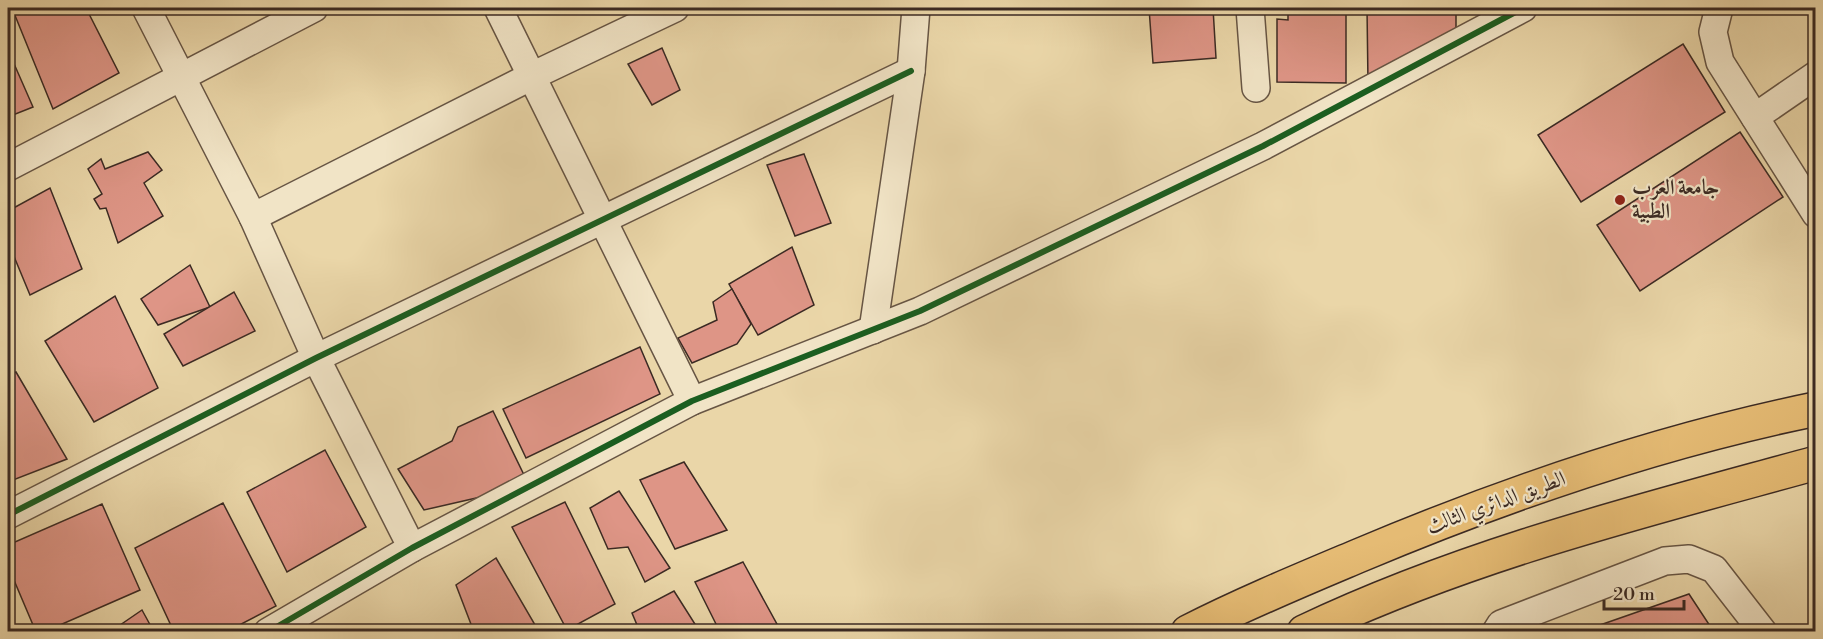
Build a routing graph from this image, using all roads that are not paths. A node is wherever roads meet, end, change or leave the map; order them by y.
1 (146, 8) edge
2 (314, 8) edge
3 (498, 8) edge
4 (675, 8) edge
5 (916, 8) edge
6 (1250, 8) edge
7 (1523, 8) edge
8 (1719, 8) edge
9 (1480, 19) edge
10 (911, 71) junction
11 (1815, 75) edge
12 (532, 76) junction
13 (182, 78) junction
14 (1256, 88) dead end
15 (1755, 117) junction
16 (8, 167) edge
17 (1815, 214) edge
18 (253, 217) junction
19 (603, 220) junction
20 (873, 330) junction
21 (316, 358) junction
22 (692, 401) junction
23 (1815, 409) edge
24 (1815, 463) edge
25 (8, 515) edge
26 (412, 548) junction
27 (268, 632) edge
28 (1188, 632) edge
29 (1304, 632) edge
30 (1496, 632) edge
31 (1763, 632) edge

1 - 13 street
2 - 13 street
3 - 12 street
4 - 12 street
5 - 10 street
6 - 14 street
7 - 9 street
8 - 15 street
9 - 20 street
10 - 19 street
10 - 20 street
11 - 15 street
12 - 18 street
12 - 19 street
13 - 16 street
13 - 18 street
15 - 17 street
18 - 21 street
19 - 21 street
19 - 22 street
20 - 22 street
21 - 25 street
21 - 26 street
22 - 26 street
23 - 28 highway, الطريق الدائري الثالث
24 - 29 highway
26 - 27 street
30 - 31 street

